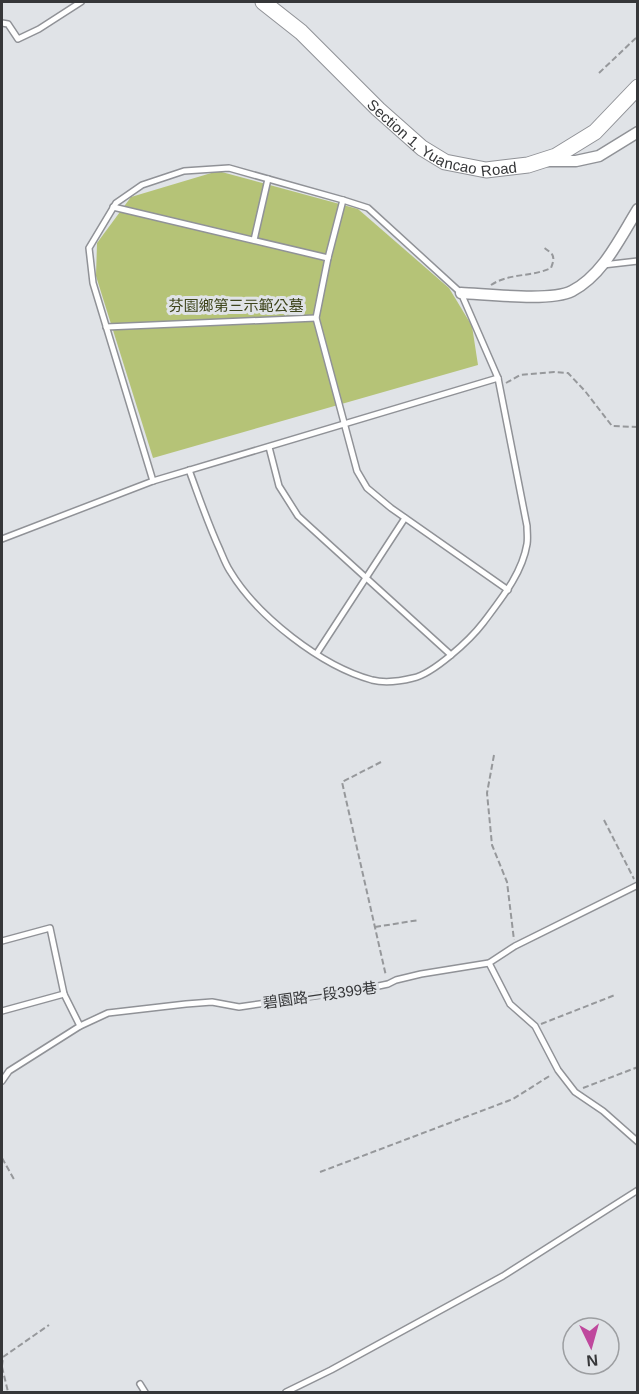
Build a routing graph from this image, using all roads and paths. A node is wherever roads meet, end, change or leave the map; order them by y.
1 (81, 2) edge
2 (263, 2) edge
3 (2, 23) edge
4 (638, 36) edge
5 (598, 73) dead end
6 (638, 87) edge
7 (638, 132) edge
8 (542, 160) junction
9 (268, 179) junction
10 (343, 200) junction
11 (112, 207) junction
12 (638, 209) edge
13 (254, 240) junction
14 (543, 248) dead end
15 (328, 258) junction
16 (638, 261) edge
17 (602, 265) junction
18 (461, 293) junction
19 (477, 294) junction
20 (316, 318) junction
21 (106, 327) junction
22 (498, 378) junction
23 (500, 386) junction
24 (344, 425) junction
25 (638, 427) edge
26 (269, 447) junction
27 (189, 470) junction
28 (153, 481) junction
29 (405, 518) junction
30 (2, 539) edge
31 (366, 577) junction
32 (508, 590) junction
33 (316, 653) junction
34 (451, 655) junction
35 (494, 755) dead end
36 (381, 762) dead end
37 (604, 820) dead end
38 (637, 885) edge
39 (419, 920) dead end
40 (375, 927) junction
41 (2, 941) edge
42 (515, 946) junction
43 (489, 963) junction
44 (388, 984) junction
45 (64, 994) junction
46 (615, 995) dead end
47 (2, 1011) edge
48 (80, 1026) junction
49 (535, 1026) junction
50 (638, 1067) edge
51 (558, 1070) junction
52 (2, 1081) edge
53 (575, 1092) junction
54 (638, 1142) edge
55 (2, 1158) edge
56 (320, 1172) dead end
57 (15, 1181) dead end
58 (638, 1190) edge
59 (49, 1325) dead end
60 (2, 1366) edge
61 (140, 1384) dead end
62 (8, 1392) edge
63 (145, 1392) edge
64 (286, 1392) edge

1 - 3 lane
2 - 8 main road, Section 1, Yuancao Road
4 - 5 path
6 - 8 main road, Section 1, Yuancao Road
7 - 8 street
9 - 10 lane
9 - 11 lane
9 - 13 lane
10 - 15 lane
10 - 18 lane
11 - 13 lane
11 - 21 lane
12 - 17 street
13 - 15 lane
14 - 19 path
15 - 20 lane
16 - 17 lane
17 - 19 street
18 - 19 street
18 - 22 lane
20 - 21 lane
20 - 24 lane
21 - 28 lane
22 - 23 lane
22 - 24 lane
23 - 25 path
23 - 32 lane
24 - 26 lane
24 - 29 lane
26 - 27 lane
26 - 31 lane
27 - 28 lane
27 - 33 lane
28 - 30 lane
29 - 31 lane
29 - 32 lane
31 - 33 lane
31 - 34 lane
32 - 34 lane
33 - 34 lane
35 - 42 path
36 - 40 path
37 - 38 path
38 - 42 lane, 碧園路一段399巷
39 - 40 path
40 - 44 path
41 - 45 lane
42 - 43 lane, 碧園路一段399巷
43 - 44 lane, 碧園路一段399巷
43 - 49 lane
44 - 48 lane, 碧園路一段399巷
45 - 47 lane
45 - 48 lane
46 - 49 path
48 - 52 lane, 碧園路一段399巷
49 - 51 lane
50 - 53 path
51 - 53 lane
51 - 56 path
53 - 54 lane
55 - 57 path
58 - 64 lane
59 - 60 path
60 - 62 path
61 - 63 lane

